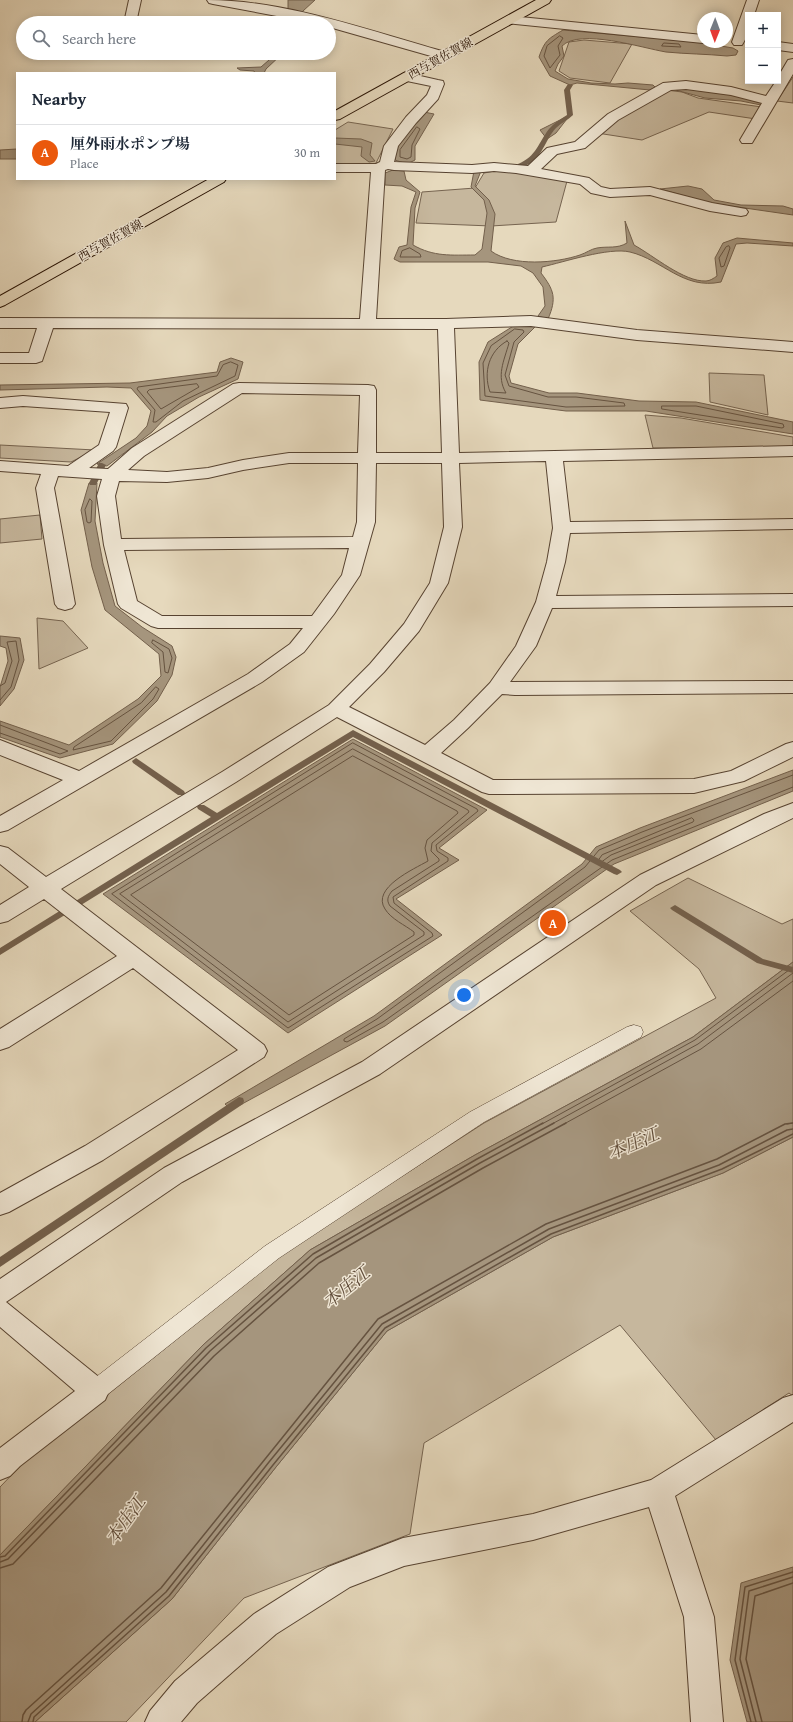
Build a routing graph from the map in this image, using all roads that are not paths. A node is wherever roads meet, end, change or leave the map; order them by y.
1 (136, 0) edge
2 (213, 0) edge
3 (545, 0) edge
4 (753, 0) edge
5 (132, 16) edge
6 (304, 16) edge
7 (510, 20) junction
8 (336, 25) edge
9 (697, 37) edge
10 (738, 42) edge
11 (781, 46) edge
12 (793, 48) edge
13 (445, 56) junction
14 (793, 63) edge
15 (407, 77) junction
16 (770, 100) junction
17 (336, 115) edge
18 (747, 140) dead end
19 (382, 166) junction
20 (336, 168) edge
21 (530, 171) junction
22 (217, 180) edge
23 (741, 212) dead end
24 (0, 302) edge
25 (0, 323) edge
26 (46, 323) junction
27 (368, 324) junction
28 (446, 324) junction
29 (793, 347) edge
30 (0, 358) edge
31 (0, 403) edge
32 (793, 451) edge
33 (554, 455) junction
34 (368, 457) junction
35 (451, 458) junction
36 (0, 466) edge
37 (51, 469) junction
38 (94, 473) junction
39 (793, 524) edge
40 (562, 528) junction
41 (360, 542) junction
42 (113, 545) junction
43 (793, 600) edge
44 (545, 602) junction
45 (65, 604) dead end
46 (318, 622) junction
47 (497, 687) junction
48 (793, 687) edge
49 (336, 709) junction
50 (0, 747) edge
51 (793, 749) edge
52 (427, 754) junction
53 (80, 779) junction
54 (793, 810) edge
55 (0, 824) edge
56 (0, 853) edge
57 (45, 889) junction
58 (0, 915) edge
59 (133, 957) junction
60 (634, 1032) dead end
61 (0, 1041) edge
62 (0, 1205) edge
63 (0, 1293) edge
64 (0, 1312) edge
65 (95, 1391) junction
66 (793, 1407) edge
67 (0, 1467) edge
68 (658, 1491) junction
69 (161, 1722) edge
70 (707, 1722) edge

1 - 5 street
2 - 6 street
3 - 7 main road, 西与賀佐賀線
4 - 10 street
7 - 9 street
7 - 13 main road, 西与賀佐賀線
8 - 13 street
11 - 12 street
13 - 15 main road, 西与賀佐賀線
14 - 16 street
15 - 17 main road, 西与賀佐賀線
15 - 19 street
16 - 18 street
16 - 21 street
19 - 20 street
19 - 21 street
19 - 27 street
21 - 23 street
22 - 24 main road, 西与賀佐賀線
25 - 26 street
26 - 27 street
26 - 30 street
27 - 28 street
28 - 29 street
28 - 35 street
31 - 38 street
32 - 33 street
33 - 35 street
33 - 40 street
34 - 35 street
34 - 38 street
34 - 38 street
34 - 41 street
35 - 49 street
36 - 37 street
37 - 38 street
37 - 45 street
38 - 42 street
39 - 40 street
40 - 44 street
41 - 42 street
41 - 46 street
42 - 46 street
43 - 44 street
44 - 47 street
46 - 53 street
47 - 48 street
47 - 52 street
49 - 52 street
49 - 57 street
50 - 53 street
51 - 52 street
53 - 55 street
54 - 63 street
56 - 57 street
57 - 58 street
57 - 59 street
59 - 61 street
59 - 62 street
60 - 65 lane
64 - 65 street
65 - 67 street
66 - 68 street
68 - 69 street
68 - 70 street

